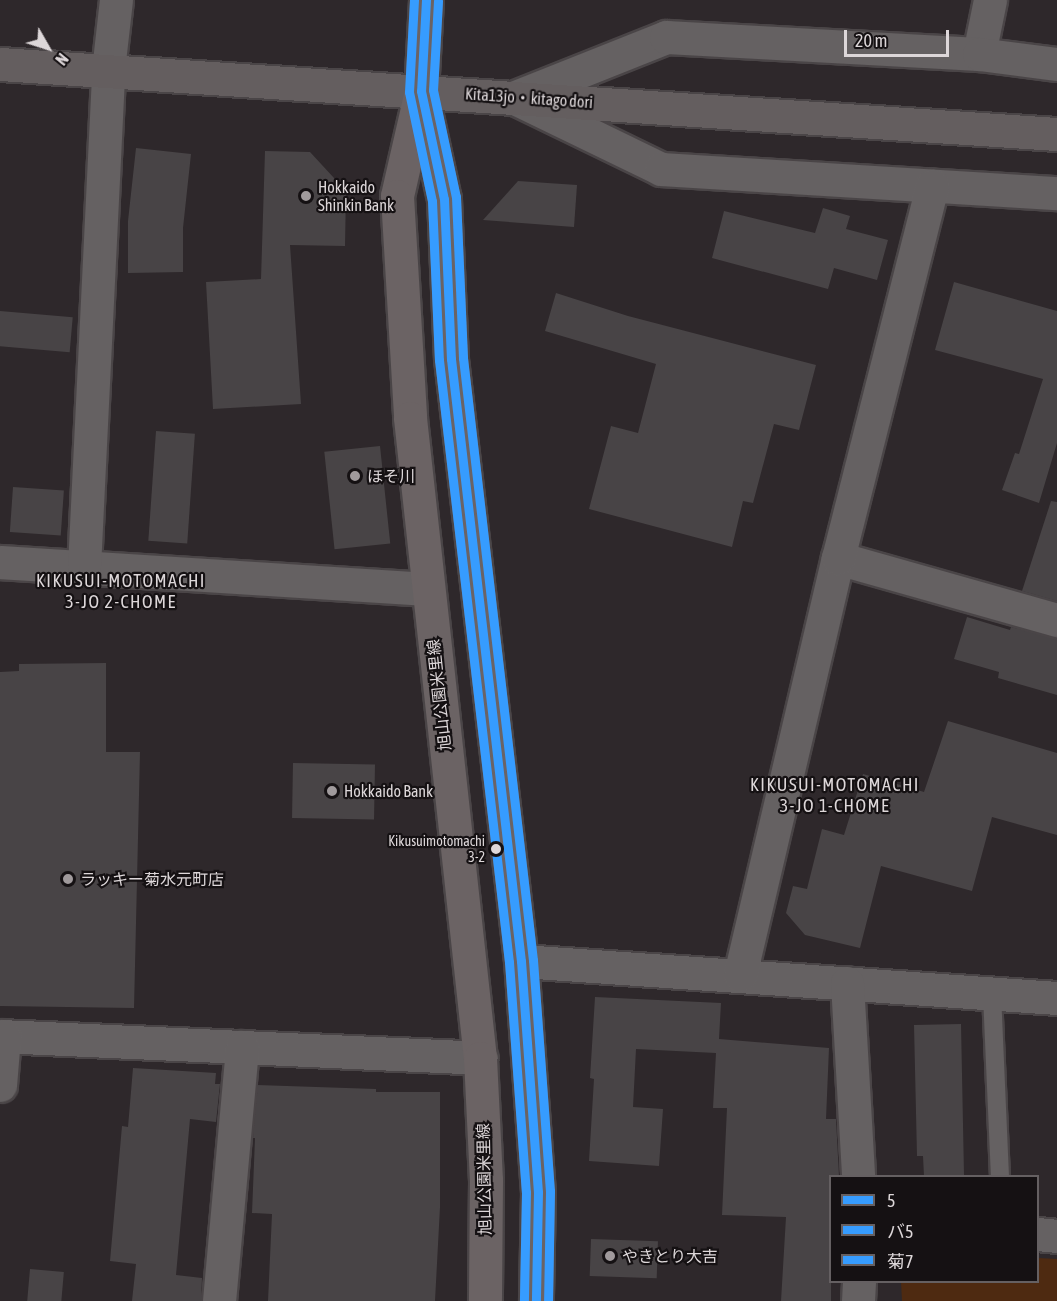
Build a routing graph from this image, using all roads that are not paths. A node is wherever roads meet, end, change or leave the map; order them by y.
1 (116, 0) edge
2 (426, 0) edge
3 (990, 0) edge
4 (979, 54) junction
5 (0, 64) edge
6 (1057, 64) edge
7 (108, 70) junction
8 (421, 91) junction
9 (513, 98) junction
10 (1057, 134) edge
11 (932, 186) junction
12 (1057, 193) edge
13 (838, 558) junction
14 (0, 562) edge
15 (84, 567) junction
16 (428, 589) junction
17 (1057, 620) edge
18 (521, 961) junction
19 (740, 975) junction
20 (847, 983) junction
21 (992, 994) junction
22 (1057, 998) edge
23 (2, 1036) edge
24 (242, 1047) junction
25 (480, 1058) junction
26 (0, 1085) edge
27 (858, 1175) edge
28 (1000, 1175) edge
29 (1039, 1234) edge
30 (1057, 1236) edge
31 (859, 1283) edge
32 (219, 1301) edge
33 (485, 1301) edge
34 (536, 1301) edge
35 (858, 1301) edge

1 - 7 street
2 - 8 main road, 旭山公園米里線
3 - 4 street
4 - 6 street
4 - 9 street
5 - 7 street, Kita13jo・kitago dori
7 - 8 street, Kita13jo・kitago dori
7 - 15 street
8 - 9 street, Kita13jo・kitago dori
8 - 16 main road, 旭山公園米里線
8 - 18 main road, 旭山公園米里線
9 - 10 street, Kita13jo・kitago dori
9 - 11 street
11 - 12 street
11 - 13 street
13 - 17 street
13 - 19 street
14 - 15 street
15 - 16 street
16 - 25 main road, 旭山公園米里線
18 - 19 street
18 - 34 main road, 旭山公園米里線
19 - 20 street
20 - 21 street
20 - 27 street
21 - 22 street
21 - 28 lane
23 - 24 street
23 - 26 street
24 - 25 street
24 - 32 street
25 - 33 main road, 旭山公園米里線
29 - 30 street
31 - 35 street

